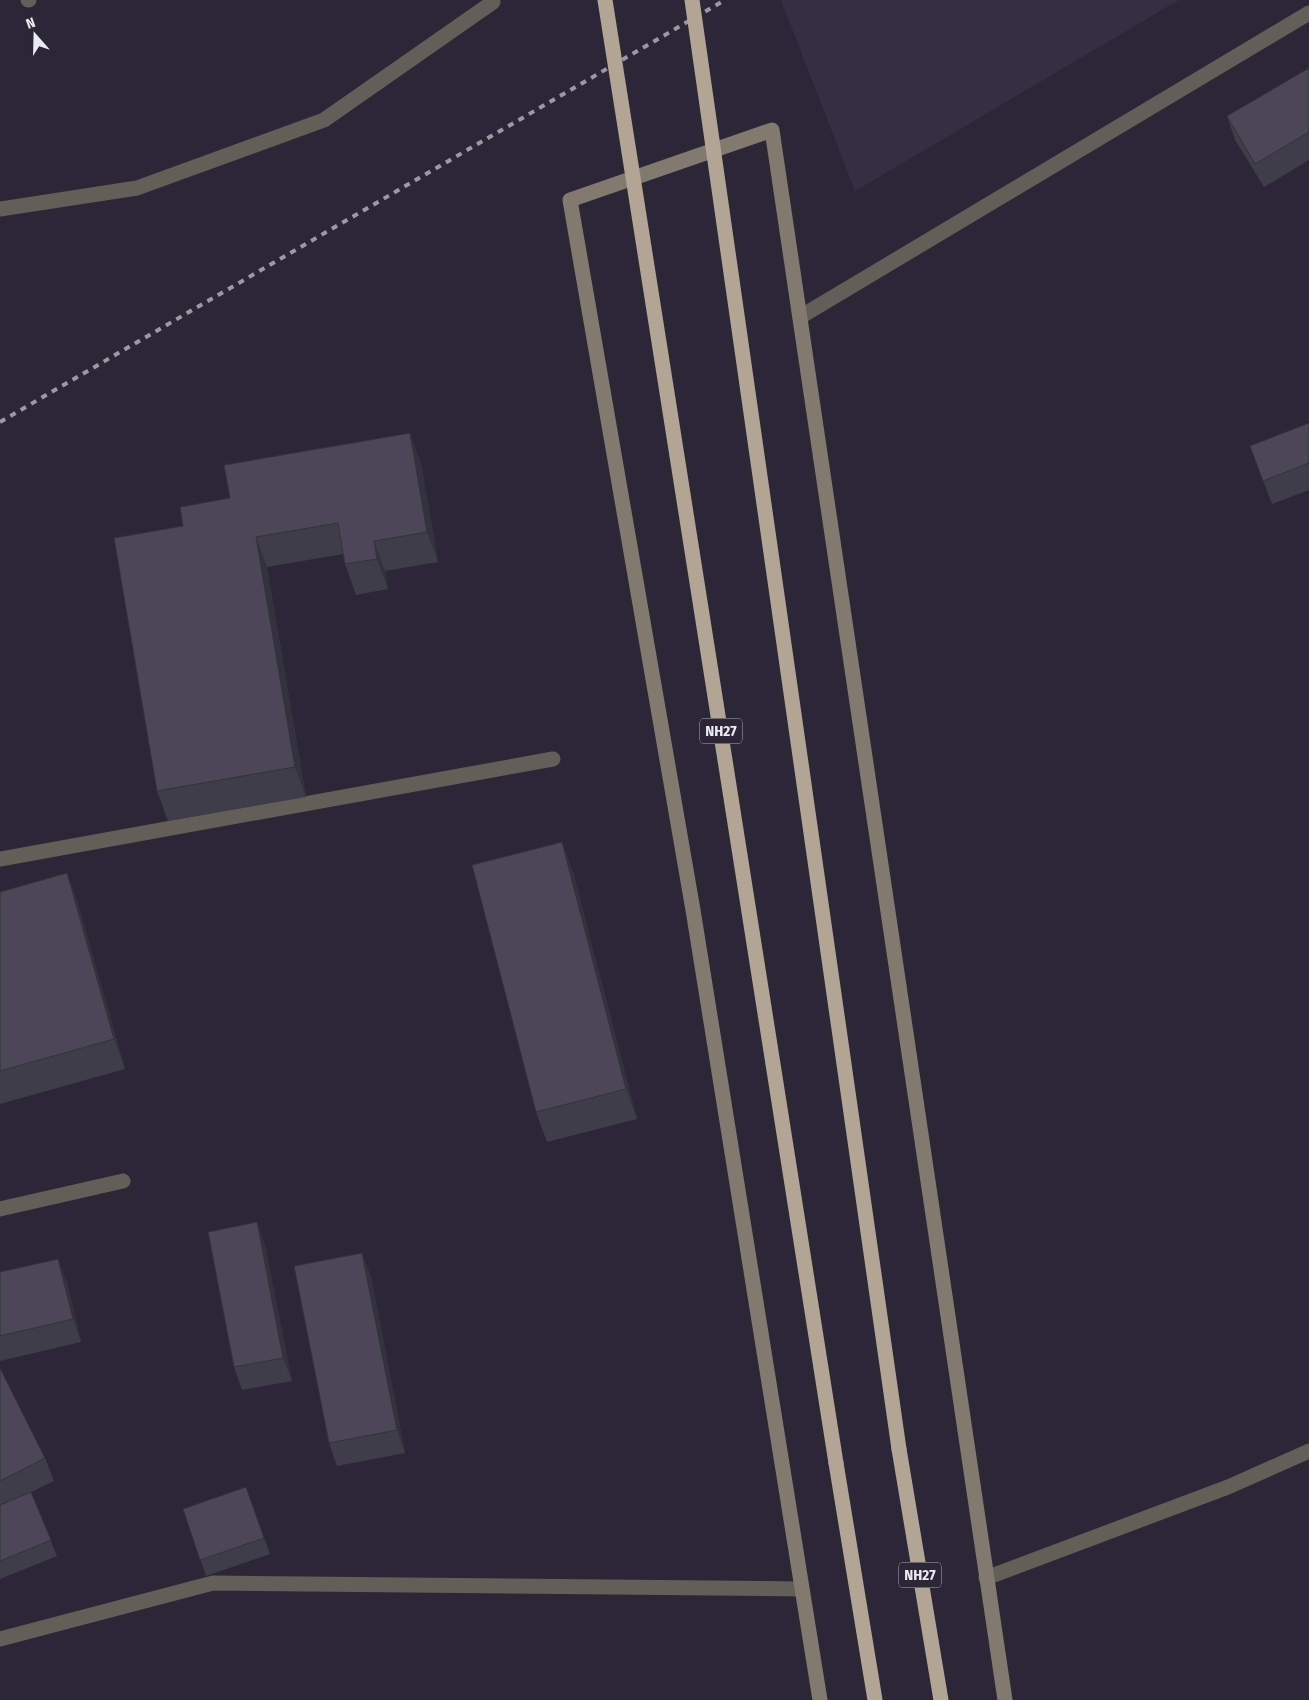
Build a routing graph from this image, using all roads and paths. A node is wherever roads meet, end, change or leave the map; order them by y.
1 (605, 0) edge
2 (692, 0) edge
3 (493, 2) dead end
4 (1309, 13) edge
5 (0, 209) edge
6 (800, 317) junction
7 (553, 758) dead end
8 (0, 859) edge
9 (123, 1180) dead end
10 (0, 1209) edge
11 (1309, 1451) edge
12 (986, 1578) junction
13 (802, 1590) junction
14 (0, 1639) edge
15 (820, 1700) edge
16 (875, 1700) edge
17 (940, 1700) edge
18 (1005, 1700) edge

1 - 16 highway, NH27, bridge
2 - 17 highway, NH27, bridge
3 - 5 street
4 - 6 street
6 - 12 street
6 - 13 street
7 - 8 street
9 - 10 street
11 - 12 street
12 - 18 street
13 - 14 street
13 - 15 street

